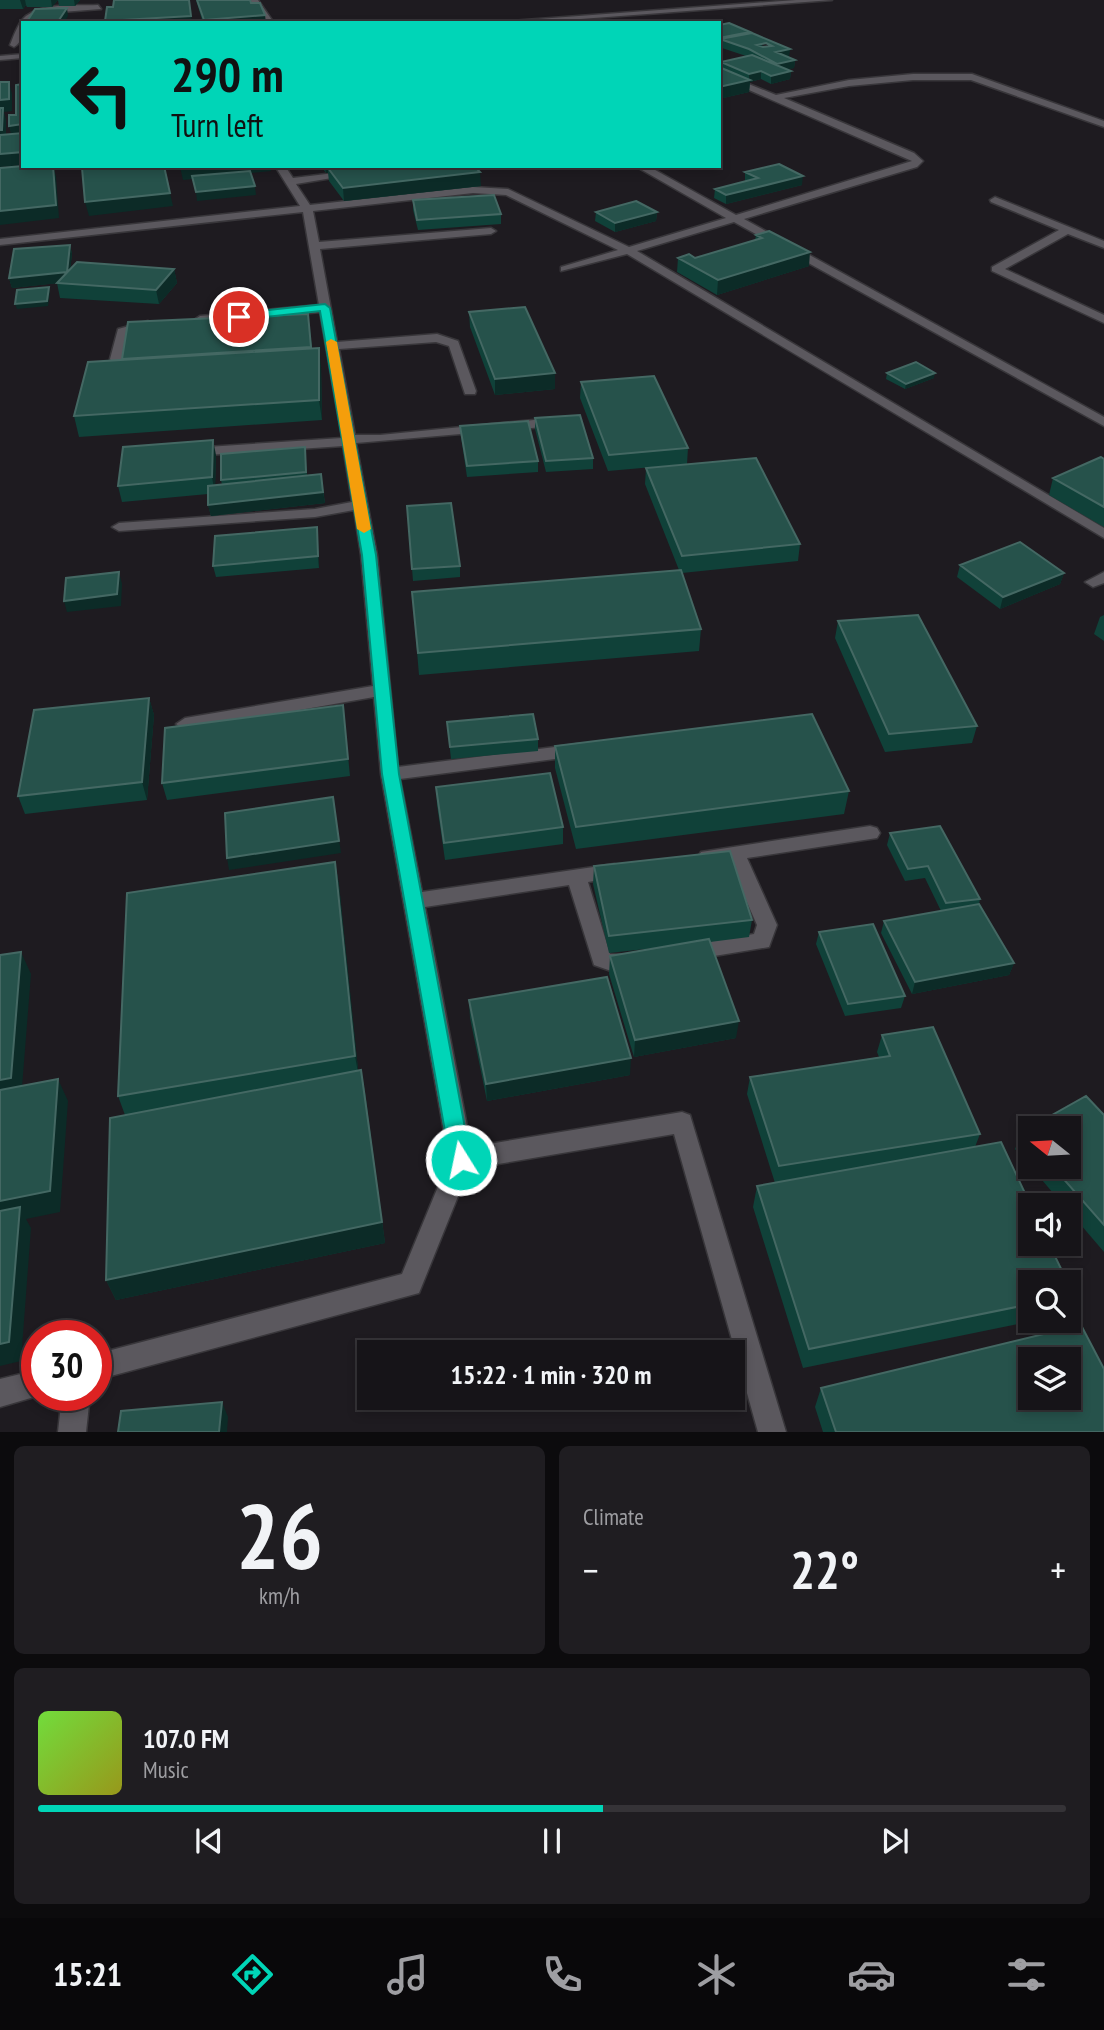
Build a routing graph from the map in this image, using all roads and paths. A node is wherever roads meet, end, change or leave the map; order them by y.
1 (254, 0) edge
2 (828, 0) edge
3 (98, 8) edge
4 (599, 16) junction
5 (25, 21) edge
6 (269, 21) edge
7 (521, 21) edge
8 (608, 21) edge
9 (21, 28) edge
10 (14, 45) dead end
11 (21, 56) edge
12 (0, 58) edge
13 (721, 75) edge
14 (773, 98) junction
15 (1104, 124) edge
16 (643, 168) edge
17 (356, 173) edge
18 (284, 174) edge
19 (995, 200) dead end
20 (308, 210) junction
21 (734, 220) junction
22 (1068, 230) junction
23 (491, 231) edge
24 (0, 242) edge
25 (1104, 245) edge
26 (314, 246) junction
27 (629, 251) junction
28 (565, 269) dead end
29 (325, 308) junction
30 (1104, 320) edge
31 (181, 322) edge
32 (157, 324) edge
33 (116, 359) edge
34 (329, 359) junction
35 (470, 391) dead end
36 (555, 422) edge
37 (1104, 422) edge
38 (349, 441) junction
39 (180, 453) edge
40 (360, 505) junction
41 (119, 527) dead end
42 (1104, 534) edge
43 (382, 690) junction
44 (185, 724) edge
45 (598, 748) edge
46 (390, 774) junction
47 (870, 834) dead end
48 (735, 853) junction
49 (695, 859) edge
50 (629, 869) edge
51 (576, 877) junction
52 (413, 901) junction
53 (461, 1160) junction
54 (112, 1363) edge
55 (21, 1387) edge
56 (0, 1393) edge
57 (74, 1411) edge
58 (72, 1432) edge
59 (772, 1432) edge

1 - 6 street
2 - 4 street
3 - 5 street
4 - 7 street
4 - 8 street
9 - 10 street
11 - 12 street
13 - 14 street
14 - 15 street
14 - 21 street
16 - 21 street
17 - 18 street
18 - 20 street
19 - 22 street
20 - 24 street
20 - 26 street
20 - 27 street
21 - 27 street
21 - 37 street
22 - 25 street
22 - 30 street
23 - 26 street
26 - 29 street
27 - 28 street
27 - 42 street
29 - 31 street
29 - 34 street
32 - 33 street
34 - 35 street
34 - 38 street
36 - 38 street
38 - 39 street
38 - 40 street
40 - 41 street
40 - 43 street
43 - 44 street
43 - 46 street
45 - 46 street
46 - 52 street
47 - 48 street
48 - 49 street
48 - 51 street
50 - 51 street
51 - 52 street
52 - 53 street
53 - 54 street
53 - 59 street
55 - 56 street
57 - 58 street

